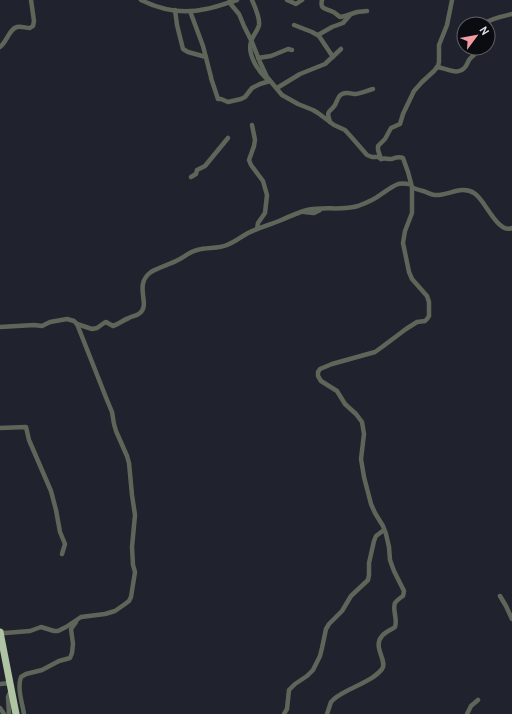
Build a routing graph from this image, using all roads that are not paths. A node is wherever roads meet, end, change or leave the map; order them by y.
1 (31, 0) edge
2 (141, 0) edge
3 (237, 0) edge
4 (252, 0) edge
5 (287, 0) edge
6 (302, 0) edge
7 (322, 0) edge
8 (452, 0) edge
9 (229, 2) junction
10 (175, 10) junction
11 (190, 11) junction
12 (367, 11) dead end
13 (512, 14) edge
14 (350, 15) junction
15 (496, 19) edge
16 (294, 25) dead end
17 (318, 35) junction
18 (251, 40) junction
19 (0, 47) edge
20 (342, 49) dead end
21 (292, 50) dead end
22 (473, 56) edge
23 (206, 57) junction
24 (333, 57) junction
25 (258, 58) junction
26 (437, 67) junction
27 (270, 80) junction
28 (276, 88) junction
29 (374, 89) dead end
30 (318, 113) junction
31 (328, 113) junction
32 (330, 122) junction
33 (252, 125) dead end
34 (228, 138) dead end
35 (381, 158) junction
36 (191, 176) dead end
37 (411, 185) junction
38 (512, 228) edge
39 (257, 229) junction
40 (77, 324) junction
41 (0, 327) edge
42 (0, 428) edge
43 (384, 530) junction
44 (62, 554) dead end
45 (500, 596) dead end
46 (512, 619) edge
47 (77, 620) junction
48 (0, 632) edge
49 (0, 684) edge
50 (10, 686) junction
51 (478, 700) dead end
52 (0, 708) edge
53 (4, 714) edge
54 (9, 714) edge
55 (16, 714) edge
56 (24, 714) edge
57 (284, 714) edge
58 (327, 714) edge
59 (467, 714) edge

1 - 19 street
2 - 10 street
3 - 9 street
4 - 18 street
5 - 6 street
7 - 14 street
8 - 26 street
9 - 11 street
9 - 18 street
10 - 11 street
10 - 23 street
11 - 23 street
12 - 14 street
13 - 15 street
14 - 17 street
16 - 17 street
17 - 24 street
18 - 25 street
18 - 27 street
20 - 24 street
21 - 25 street
22 - 26 street
23 - 27 street
24 - 28 street
25 - 27 street
26 - 35 street
27 - 28 street
28 - 30 street
29 - 31 street
30 - 31 street
30 - 32 street
31 - 32 street
32 - 35 street
33 - 39 street
34 - 36 street
35 - 37 street
37 - 38 street
37 - 39 street
37 - 43 street
39 - 40 street
40 - 41 street
40 - 47 street
42 - 44 street
43 - 57 street
43 - 58 street
45 - 46 street
47 - 48 street
47 - 56 street
48 - 50 highway
49 - 50 street
50 - 54 street
50 - 55 highway
51 - 59 street
52 - 53 street

